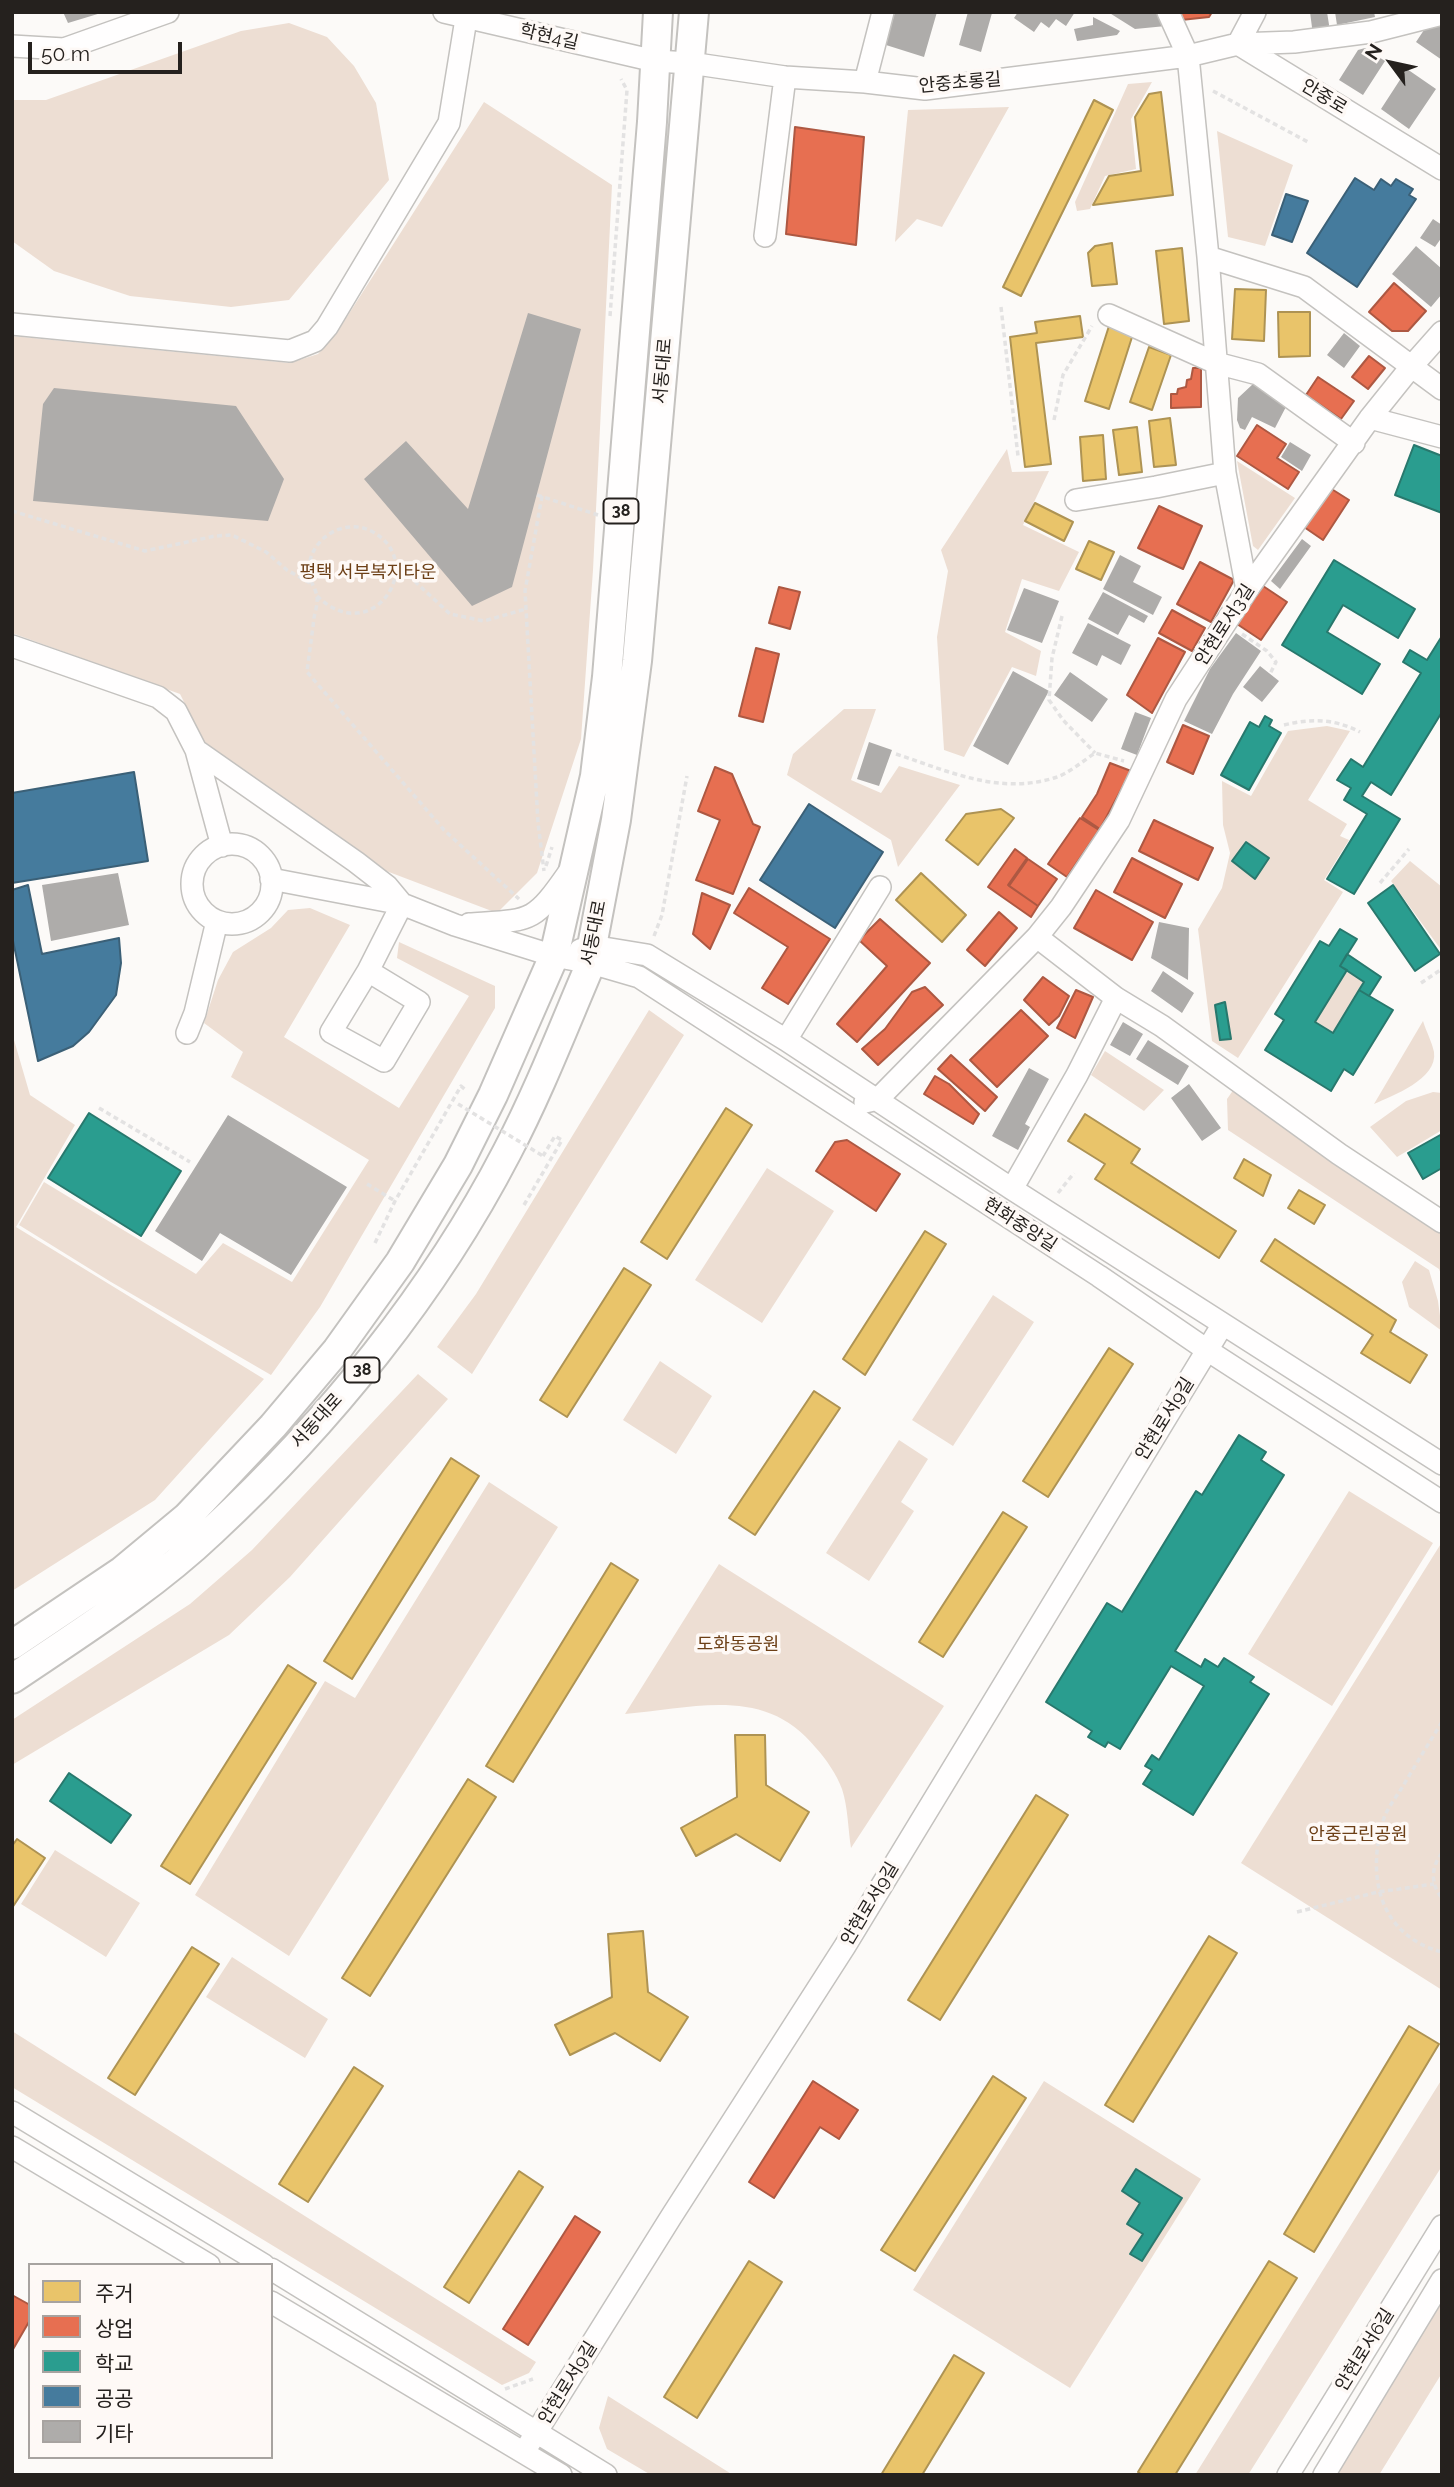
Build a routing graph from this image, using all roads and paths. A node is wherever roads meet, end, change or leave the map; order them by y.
1 (167, 12) edge
2 (444, 12) edge
3 (658, 12) edge
4 (694, 12) edge
5 (883, 12) edge
6 (1168, 12) edge
7 (1255, 12) edge
8 (1442, 14) edge
9 (466, 19) junction
10 (1238, 44) junction
11 (12, 46) edge
12 (1188, 56) junction
13 (655, 61) junction
14 (690, 63) junction
15 (785, 77) junction
16 (865, 82) junction
17 (1191, 85) junction
18 (1308, 142) dead end
19 (1442, 169) edge
20 (765, 236) dead end
21 (1208, 257) junction
22 (1001, 307) dead end
23 (1101, 320) joint
24 (12, 324) edge
25 (1442, 332) edge
26 (1216, 363) junction
27 (1410, 367) junction
28 (1442, 389) edge
29 (1370, 418) junction
30 (1054, 420) dead end
31 (1442, 437) edge
32 (1354, 443) junction
33 (1018, 456) dead end
34 (1225, 472) junction
35 (1076, 500) dead end
36 (12, 511) edge
37 (604, 517) dead end
38 (396, 564) junction
39 (311, 584) junction
40 (1247, 590) junction
41 (317, 596) junction
42 (526, 608) junction
43 (1062, 616) dead end
44 (1226, 622) junction
45 (12, 646) edge
46 (1270, 674) dead end
47 (1284, 725) dead end
48 (1360, 732) dead end
49 (196, 750) junction
50 (1095, 752) junction
51 (896, 754) dead end
52 (1146, 768) junction
53 (687, 776) dead end
54 (222, 846) junction
55 (1409, 849) dead end
56 (576, 861) junction
57 (544, 872) dead end
58 (271, 879) junction
59 (1380, 883) dead end
60 (880, 887) dead end
61 (521, 901) dead end
62 (401, 904) junction
63 (217, 921) junction
64 (455, 926) junction
65 (1037, 937) junction
66 (592, 955) junction
67 (647, 955) junction
68 (554, 956) junction
69 (1442, 969) edge
70 (368, 971) dead end
71 (1421, 984) dead end
72 (1116, 998) junction
73 (187, 1033) dead end
74 (786, 1040) junction
75 (878, 1099) junction
76 (99, 1108) dead end
77 (843, 1108) junction
78 (190, 1162) dead end
79 (1074, 1173) dead end
80 (368, 1184) dead end
81 (1012, 1189) junction
82 (395, 1201) junction
83 (524, 1205) dead end
84 (1044, 1209) junction
85 (1442, 1222) edge
86 (375, 1242) dead end
87 (1223, 1324) junction
88 (1207, 1350) junction
89 (1442, 1464) edge
90 (1442, 1502) edge
91 (12, 1645) edge
92 (12, 1679) edge
93 (1442, 1722) edge
94 (1442, 1853) edge
95 (1434, 1884) junction
96 (1378, 1892) junction
97 (1442, 1898) edge
98 (1297, 1912) dead end
99 (1442, 1952) edge
100 (12, 2112) edge
101 (12, 2147) edge
102 (1442, 2225) edge
103 (206, 2263) edge
104 (261, 2263) edge
105 (273, 2270) edge
106 (1442, 2280) edge
107 (273, 2303) edge
108 (537, 2432) junction
109 (524, 2452) junction
110 (561, 2475) edge
111 (606, 2475) edge
112 (1288, 2475) edge
113 (1324, 2475) edge

1 - 11 street
2 - 9 street, 학현4길
3 - 13 main road, 서동대로 / 38
4 - 14 main road, 서동대로 / 38
5 - 16 street
6 - 12 street
7 - 10 street
8 - 10 street, 안중초롱길
9 - 13 street, 학현4길
9 - 24 street
10 - 12 street, 안중초롱길
10 - 19 street, 안중로
12 - 16 street, 안중초롱길
12 - 17 street
13 - 14 street, 학현4길
13 - 56 main road, 서동대로 / 38
14 - 15 street, 안중초롱길
14 - 66 main road, 서동대로 / 38
15 - 16 street, 안중초롱길
15 - 20 street
17 - 18 path
17 - 21 street
21 - 26 street
21 - 27 street
22 - 33 path
23 - 26 street
23 - 30 path
25 - 27 street, 안현로서3길
26 - 32 street
26 - 34 street
27 - 28 street
27 - 29 street, 안현로서3길
29 - 31 street
29 - 32 street, 안현로서3길
32 - 40 street, 안현로서3길
34 - 35 street
34 - 40 street
36 - 39 path
37 - 42 path
38 - 39 path
38 - 41 path
38 - 42 path
39 - 41 path
40 - 44 street, 안현로서3길
41 - 61 path
42 - 57 path
43 - 50 path
44 - 46 path
44 - 52 street, 안현로서3길
45 - 49 street
47 - 48 path
49 - 54 street
49 - 62 street
50 - 51 path
50 - 52 path
52 - 65 street, 안현로서3길
53 - 67 path
54 - 58 street
54 - 63 street
55 - 59 path
56 - 64 street
56 - 68 main road, 서동대로 / 38
58 - 62 street
58 - 63 street
60 - 74 street
62 - 64 street
62 - 70 street
63 - 73 street
64 - 68 street
65 - 72 street
65 - 75 street, 안현로서3길
66 - 67 street
66 - 68 street
66 - 77 street, 현화중앙길
66 - 92 main road, 서동대로 / 38
67 - 74 street
68 - 91 main road, 서동대로 / 38
69 - 71 path
72 - 81 street
72 - 85 street
74 - 75 street
75 - 77 street
75 - 81 street
76 - 78 path
77 - 88 street, 현화중앙길
79 - 84 path
80 - 82 path
81 - 84 street
82 - 83 path, bridge
82 - 86 path
84 - 87 street
87 - 88 street, 안현로서9길
87 - 89 street
88 - 90 street, 현화중앙길
88 - 108 street, 안현로서9길
93 - 96 path
94 - 95 path
95 - 96 path
95 - 97 path
96 - 98 path
96 - 99 path
100 - 104 street
101 - 103 street
102 - 112 street, 안현로서6길
105 - 108 street
106 - 113 street, 안현로서6길
107 - 109 street
108 - 109 street, 안현로서9길
108 - 111 street
109 - 110 street

